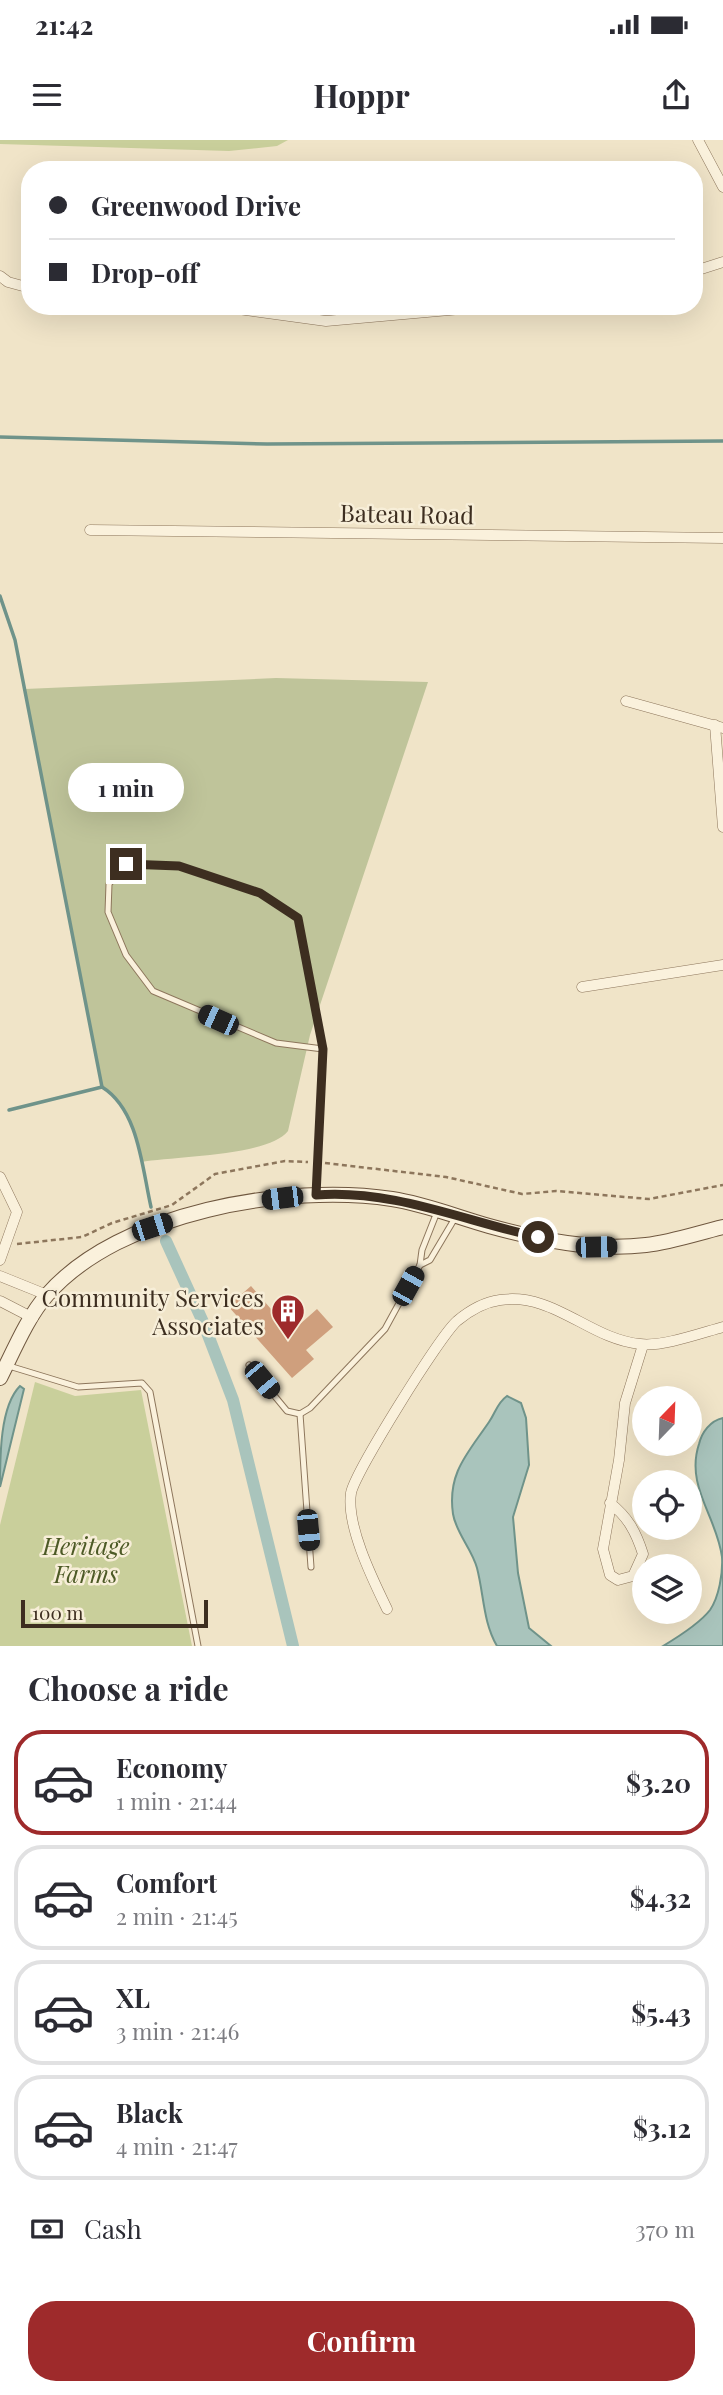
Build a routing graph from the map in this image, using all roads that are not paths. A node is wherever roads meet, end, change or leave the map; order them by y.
1 (698, 140) edge
2 (723, 187) edge
3 (723, 262) edge
4 (703, 268) edge
5 (0, 276) edge
6 (21, 286) edge
7 (282, 315) edge
8 (393, 315) edge
9 (90, 530) dead end
10 (723, 538) edge
11 (626, 701) dead end
12 (719, 726) edge
13 (723, 827) edge
14 (723, 965) edge
15 (582, 987) dead end
16 (323, 1049) junction
17 (0, 1177) edge
18 (316, 1195) junction
19 (438, 1210) junction
20 (456, 1216) junction
21 (723, 1227) edge
22 (0, 1260) edge
23 (420, 1265) junction
24 (0, 1276) edge
25 (47, 1295) junction
26 (0, 1301) edge
27 (33, 1318) junction
28 (723, 1327) edge
29 (643, 1345) junction
30 (249, 1365) dead end
31 (3, 1371) edge
32 (300, 1413) junction
33 (610, 1503) junction
34 (311, 1567) dead end
35 (387, 1609) dead end
36 (198, 1646) edge

1 - 2 street
3 - 4 street
5 - 6 street
7 - 8 street
9 - 10 street, Bateau Road
11 - 12 street
12 - 13 street
14 - 15 street
16 - 16 lane
16 - 18 lane
17 - 22 street
18 - 19 street
18 - 25 street
19 - 20 street
19 - 23 lane
20 - 21 street
20 - 23 lane
23 - 32 lane
24 - 25 street
25 - 27 street
26 - 27 street
27 - 31 street
28 - 29 street
29 - 33 street
29 - 35 street
30 - 32 lane
31 - 36 lane
32 - 34 lane
33 - 33 street

